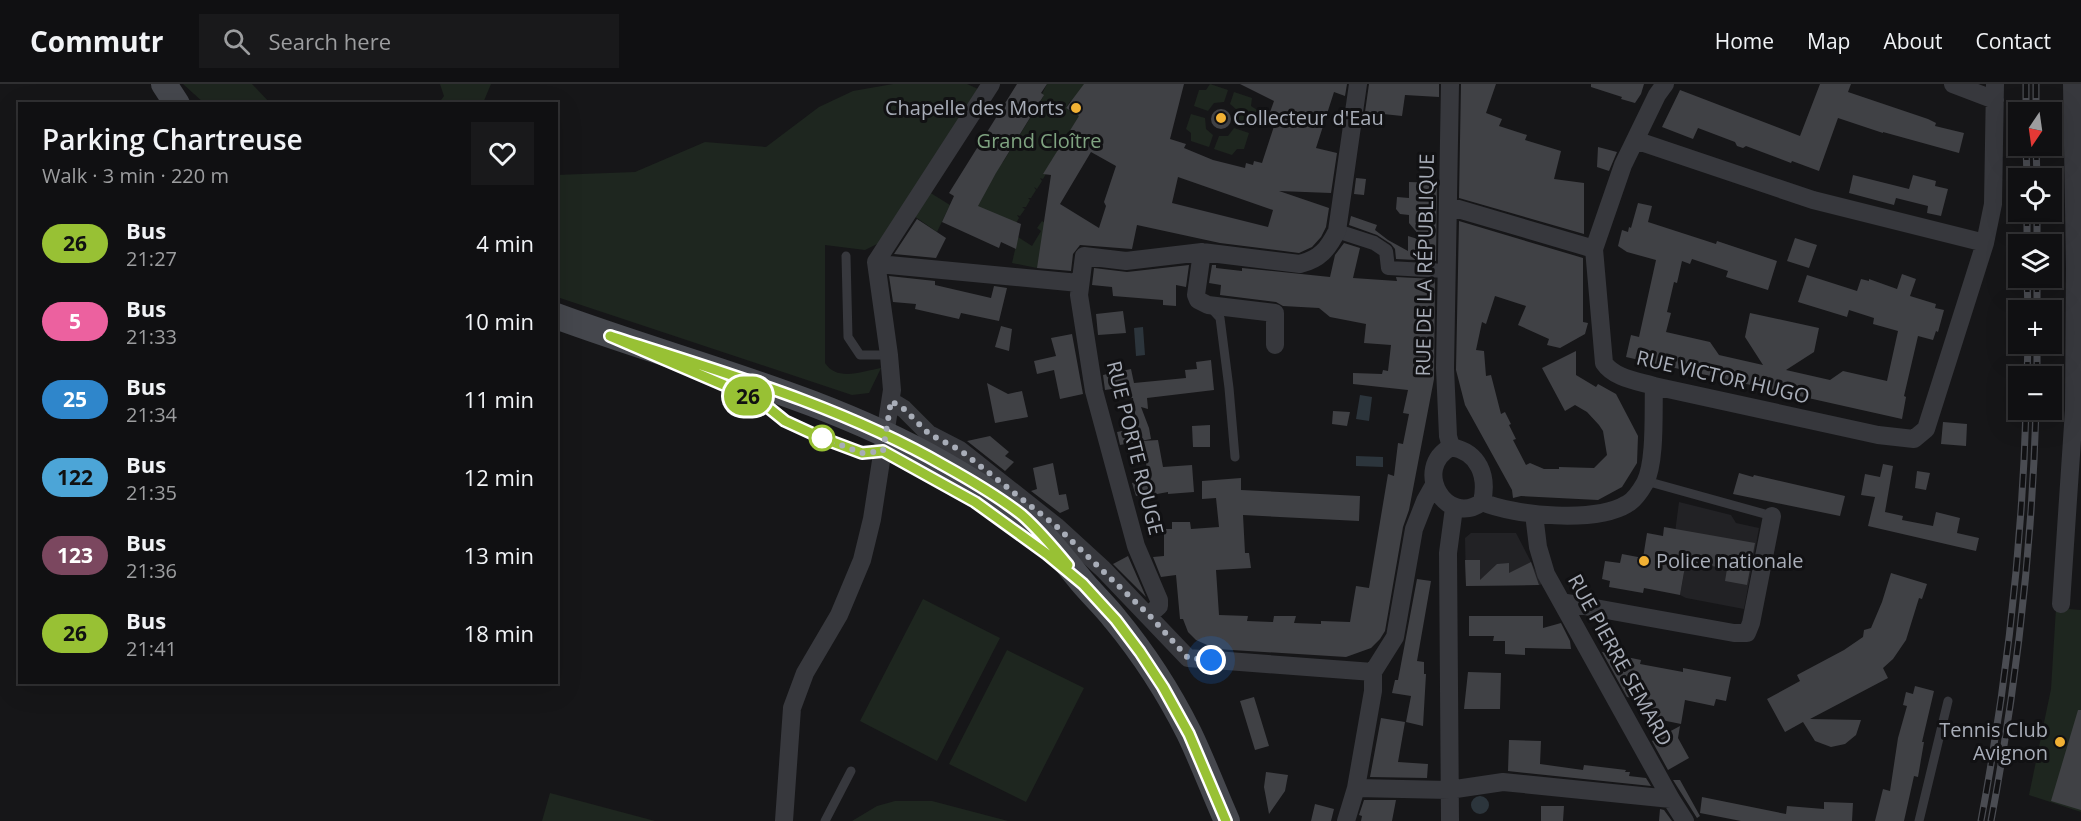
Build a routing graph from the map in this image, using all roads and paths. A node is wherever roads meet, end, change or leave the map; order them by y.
1 (164, 84) edge
2 (991, 84) edge
3 (1358, 84) edge
4 (1450, 84) edge
5 (1665, 84) edge
6 (1953, 84) edge
7 (2072, 84) edge
8 (1995, 92) edge
9 (176, 102) edge
10 (1635, 140) junction
11 (1448, 206) junction
12 (1337, 231) junction
13 (1984, 243) junction
14 (1594, 249) junction
15 (1202, 252) junction
16 (846, 256) dead end
17 (889, 265) dead end
18 (1446, 270) junction
19 (1079, 283) junction
20 (1208, 305) junction
21 (558, 317) edge
22 (610, 336) junction
23 (1275, 345) dead end
24 (889, 355) junction
25 (1654, 386) junction
26 (891, 401) junction
27 (884, 442) junction
28 (1451, 447) junction
29 (1235, 457) dead end
30 (1646, 481) junction
31 (1434, 484) junction
32 (1482, 502) junction
33 (1454, 508) junction
34 (1534, 514) junction
35 (1772, 516) joint
36 (1562, 602) junction
37 (2061, 604) dead end
38 (1149, 615) junction
39 (1373, 672) junction
40 (1948, 701) dead end
41 (851, 771) dead end
42 (1211, 786) junction
43 (1356, 788) junction
44 (1449, 789) junction
45 (1671, 799) junction
46 (784, 821) edge
47 (825, 821) edge
48 (1219, 821) edge
49 (1227, 821) edge
50 (1346, 821) edge
51 (1450, 821) edge
52 (1685, 821) edge
53 (1919, 821) edge

1 - 9 main road
2 - 24 street
3 - 12 street
4 - 11 street, RUE DE LA RÉPUBLIQUE
5 - 10 street, RUE VICTOR HUGO
6 - 8 street
7 - 37 street
8 - 13 street
10 - 13 street
10 - 14 street, RUE VICTOR HUGO
11 - 14 street
11 - 18 street, RUE DE LA RÉPUBLIQUE
12 - 15 street
12 - 18 street
13 - 25 street, RUE VICTOR HUGO
14 - 25 street, RUE VICTOR HUGO
15 - 19 street
15 - 20 street
16 - 24 lane
17 - 19 street
18 - 28 street, RUE DE LA RÉPUBLIQUE
19 - 38 street, RUE PORTE ROUGE
20 - 23 street
20 - 29 lane
21 - 22 main road
22 - 27 main road
22 - 27 main road
24 - 26 street
25 - 30 street
26 - 27 street
26 - 38 street
27 - 42 main road
27 - 46 street
28 - 31 street
28 - 32 street
30 - 34 street
30 - 35 lane
31 - 33 street
31 - 39 street
32 - 33 street
32 - 34 street
33 - 44 street
34 - 36 street, RUE PIERRE SEMARD
35 - 36 street
36 - 45 street, RUE PIERRE SEMARD
38 - 39 street
39 - 43 street
40 - 53 lane
41 - 47 lane
42 - 48 main road
42 - 49 main road
43 - 44 street
43 - 50 street
44 - 45 street
44 - 51 street
45 - 52 street, RUE PIERRE SEMARD

